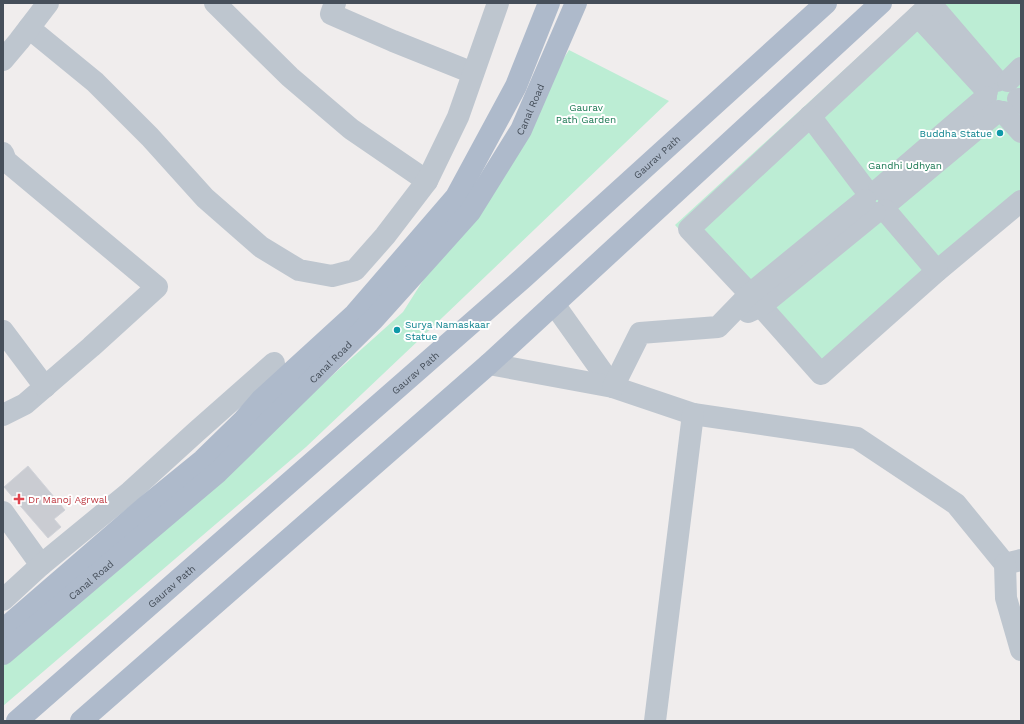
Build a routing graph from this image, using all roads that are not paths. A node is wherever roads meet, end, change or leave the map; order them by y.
1 (48, 3) edge
2 (215, 3) edge
3 (335, 3) edge
4 (498, 3) edge
5 (549, 3) edge
6 (576, 3) edge
7 (826, 3) edge
8 (881, 3) edge
9 (927, 7) edge
10 (29, 28) junction
11 (3, 60) edge
12 (474, 73) junction
13 (1007, 93) edge
14 (810, 116) junction
15 (1021, 132) edge
16 (3, 153) edge
17 (427, 181) junction
18 (877, 201) junction
19 (1021, 201) edge
20 (937, 271) junction
21 (755, 300) junction
22 (554, 304) junction
23 (3, 331) edge
24 (274, 363) dead end
25 (489, 364) junction
26 (45, 387) junction
27 (613, 387) junction
28 (693, 414) junction
29 (3, 416) edge
30 (3, 512) edge
31 (1013, 562) edge
32 (41, 565) junction
33 (3, 600) edge
34 (3, 630) edge
35 (1021, 650) edge
36 (3, 654) edge
37 (17, 721) edge
38 (81, 721) edge
39 (655, 721) edge

1 - 10 street
2 - 17 street
3 - 12 street
4 - 12 street
5 - 34 main road
6 - 36 main road, Canal Road
7 - 37 main road, Gaurav Path
8 - 22 main road
9 - 13 street
9 - 14 street
10 - 11 street
10 - 17 street
12 - 17 street
13 - 15 street
13 - 18 street
14 - 18 street
14 - 21 street
16 - 26 street
18 - 20 street
18 - 21 street
19 - 20 street
20 - 21 street
21 - 27 street
22 - 25 main road
22 - 27 street
23 - 26 street
24 - 32 street
25 - 27 street
25 - 38 main road
26 - 29 street
27 - 28 street
28 - 31 street
28 - 39 street
30 - 32 street
31 - 35 street
32 - 33 street

